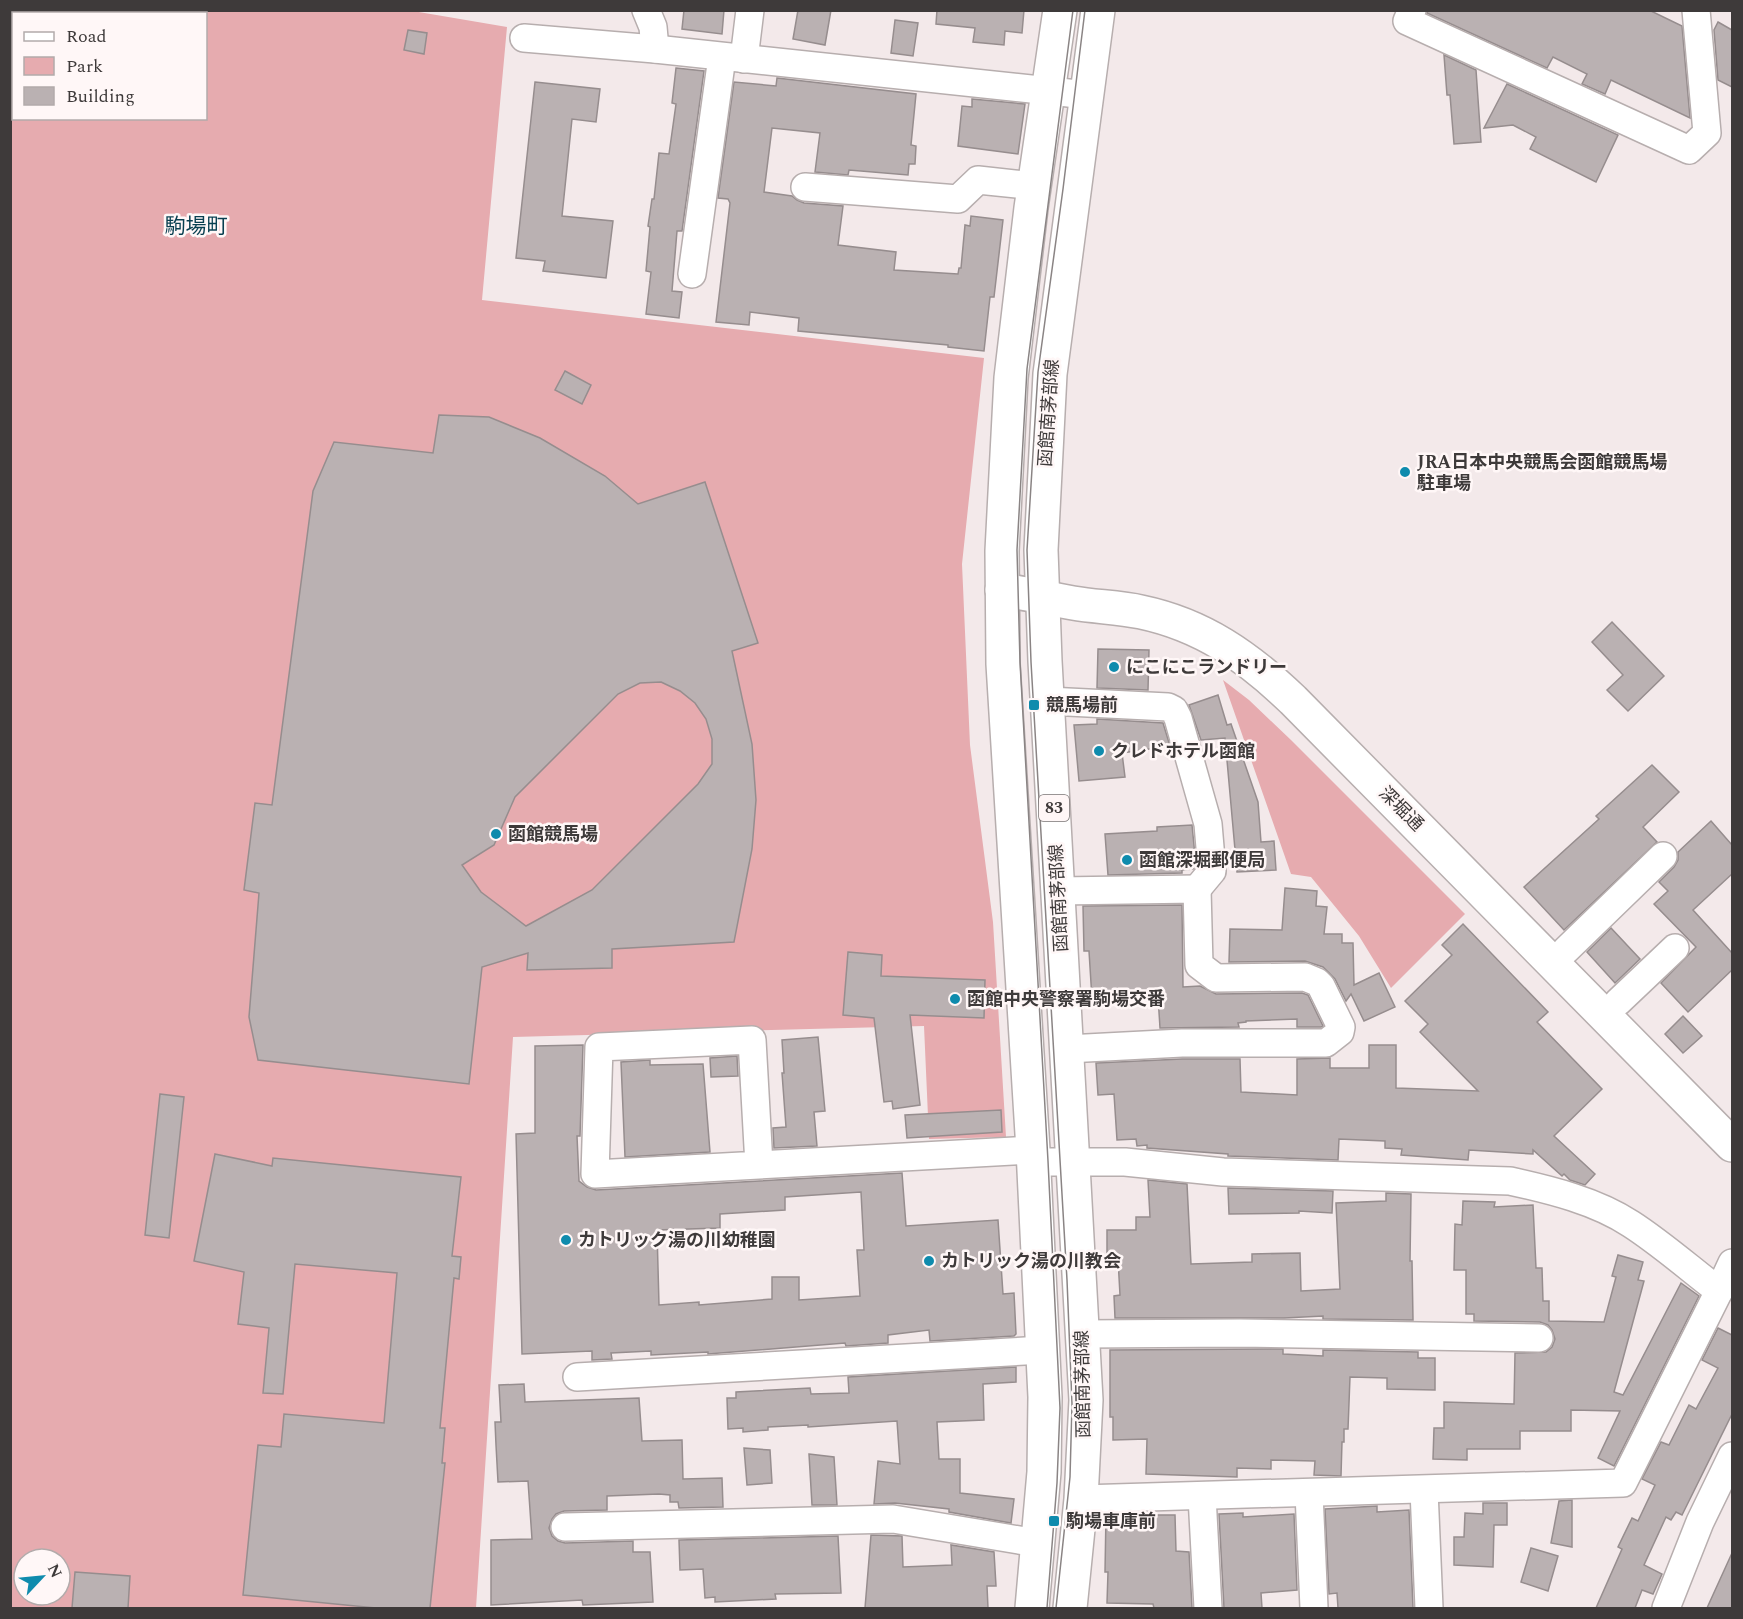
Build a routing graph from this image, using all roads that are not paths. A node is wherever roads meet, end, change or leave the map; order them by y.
1 (646, 10) edge
2 (750, 10) edge
3 (1059, 10) edge
4 (1098, 10) edge
5 (1412, 10) edge
6 (1696, 10) edge
7 (524, 38) dead end
8 (655, 49) junction
9 (733, 58) junction
10 (1048, 91) junction
11 (1087, 95) junction
12 (805, 186) dead end
13 (1034, 186) junction
14 (692, 274) dead end
15 (1002, 590) junction
16 (1043, 597) junction
17 (1048, 701) junction
18 (1663, 856) dead end
19 (1197, 889) junction
20 (1058, 891) junction
21 (1675, 948) dead end
22 (1566, 950) dead end
23 (1618, 1002) dead end
24 (1067, 1049) junction
25 (1732, 1145) edge
26 (1034, 1156) junction
27 (1073, 1162) junction
28 (759, 1165) junction
29 (1732, 1263) edge
30 (1719, 1291) junction
31 (1082, 1335) junction
32 (1539, 1338) dead end
33 (1043, 1350) junction
34 (578, 1377) dead end
35 (1732, 1456) edge
36 (1424, 1490) junction
37 (1309, 1493) junction
38 (1203, 1496) junction
39 (1081, 1500) junction
40 (565, 1527) dead end
41 (1037, 1543) junction
42 (1032, 1608) edge
43 (1070, 1608) edge
44 (1208, 1608) edge
45 (1314, 1608) edge
46 (1429, 1608) edge
47 (1666, 1608) edge

1 - 8 street
2 - 9 street
3 - 10 main road, 83
4 - 11 main road, 函館南茅部線 / 83
5 - 6 street
7 - 8 street
8 - 9 street
9 - 10 street
9 - 14 street
10 - 11 street
10 - 13 main road, 83
11 - 16 main road, 函館南茅部線 / 83
12 - 13 street
13 - 15 main road, 83
15 - 16 main road, 深堀通
15 - 26 main road, 83
16 - 17 main road, 函館南茅部線 / 83
16 - 25 main road, 深堀通
17 - 19 street
17 - 20 main road, 函館南茅部線 / 83
18 - 22 street
19 - 20 street
19 - 24 street
20 - 24 main road, 函館南茅部線 / 83
21 - 23 street
24 - 27 main road, 函館南茅部線 / 83
26 - 27 street
26 - 28 street
26 - 33 main road, 83
27 - 30 street
27 - 31 main road, 函館南茅部線 / 83
28 - 28 street
29 - 30 street
30 - 36 street
31 - 32 street
31 - 39 main road, 函館南茅部線 / 83
33 - 34 street
33 - 41 main road, 83
35 - 47 street
36 - 37 street
36 - 46 street
37 - 38 street
37 - 45 street
38 - 39 street
38 - 44 street
39 - 43 main road, 函館南茅部線 / 83
40 - 41 street
41 - 42 main road, 83

